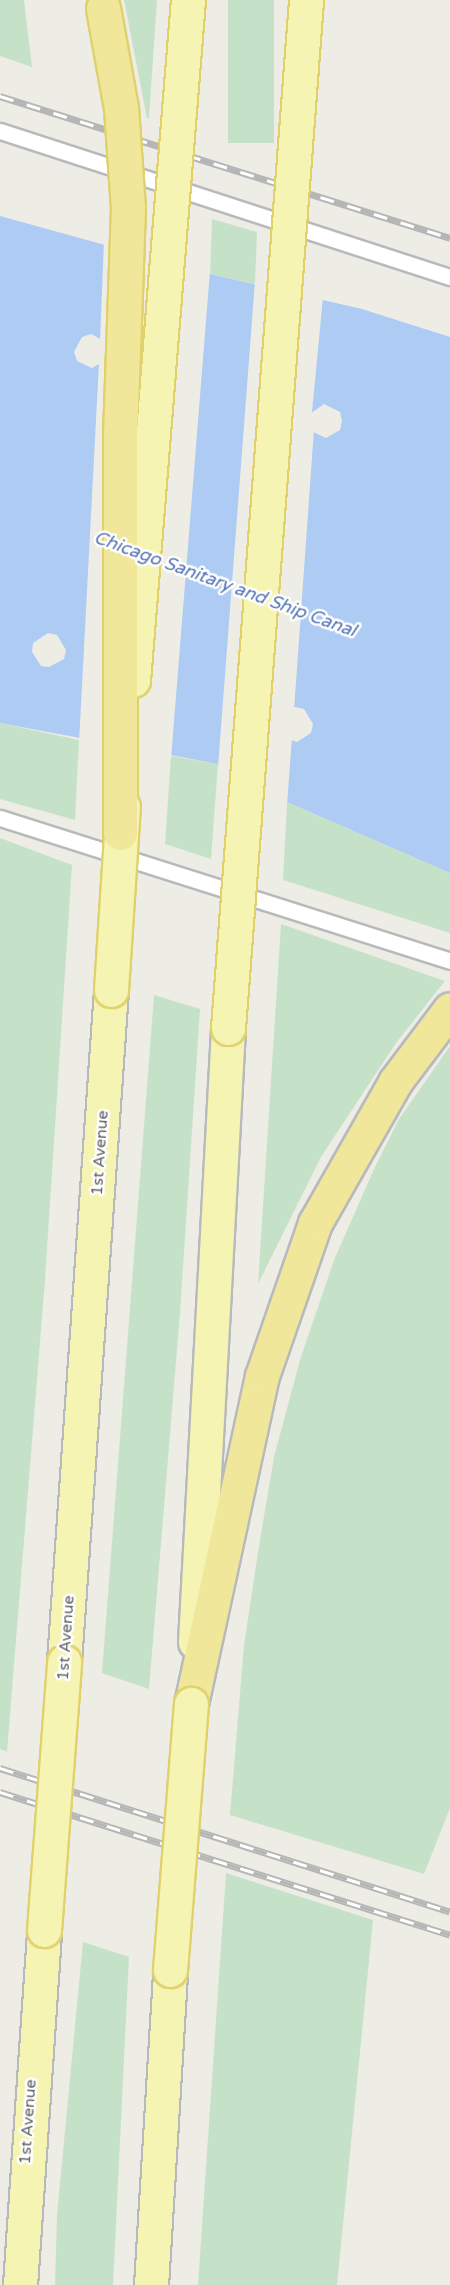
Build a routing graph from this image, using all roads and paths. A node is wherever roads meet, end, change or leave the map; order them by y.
1 (188, 0) edge
2 (306, 0) edge
3 (102, 4) edge
4 (0, 131) edge
5 (450, 277) edge
6 (0, 818) edge
7 (120, 833) junction
8 (450, 961) edge
9 (450, 1009) edge
10 (191, 1704) junction
11 (20, 2285) edge
12 (151, 2285) edge

1 - 7 main road, 1st Avenue, bridge
2 - 10 main road, bridge
3 - 7 highway, bridge
4 - 5 lane
6 - 8 lane
7 - 11 main road, 1st Avenue, bridge
9 - 10 highway
10 - 12 main road, bridge

